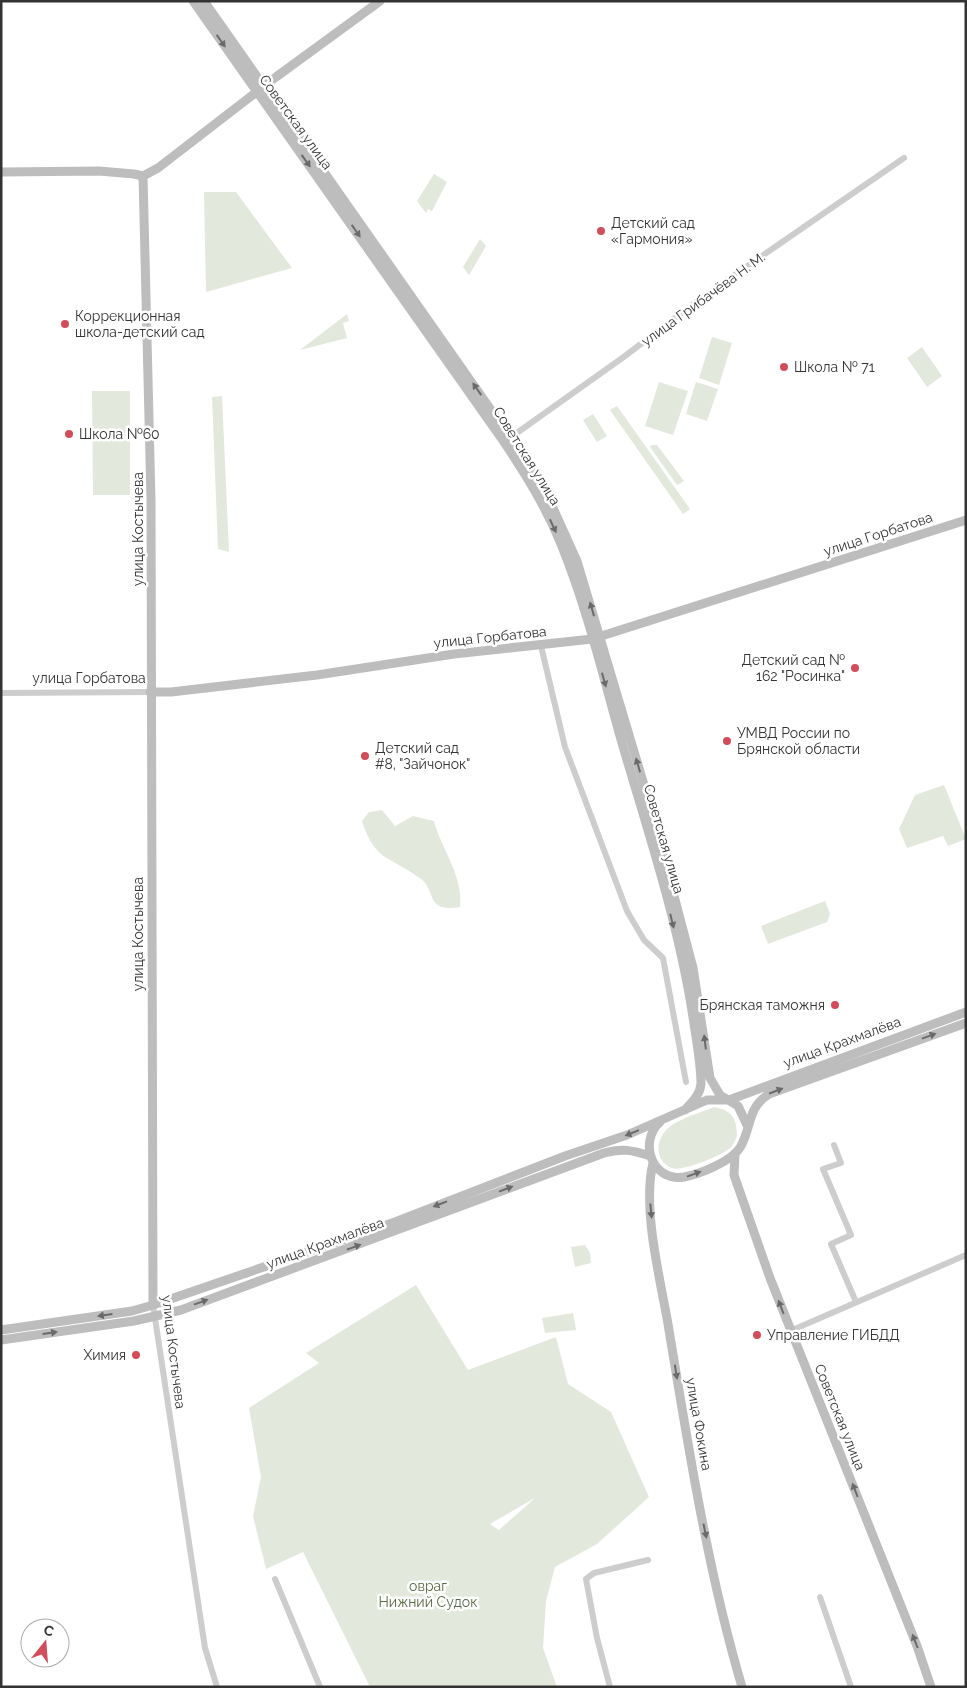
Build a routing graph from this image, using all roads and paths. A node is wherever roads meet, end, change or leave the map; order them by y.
1 (193, 1) edge
2 (204, 1) edge
3 (380, 1) edge
4 (261, 91) junction
5 (904, 158) dead end
6 (1, 172) edge
7 (143, 176) junction
8 (507, 439) junction
9 (966, 520) edge
10 (596, 637) junction
11 (541, 646) junction
12 (150, 692) junction
13 (1, 693) edge
14 (966, 1012) edge
15 (966, 1023) edge
16 (686, 1082) dead end
17 (729, 1100) junction
18 (685, 1110) junction
19 (662, 1120) junction
20 (748, 1126) junction
21 (834, 1145) dead end
22 (735, 1155) junction
23 (651, 1160) junction
24 (966, 1255) edge
25 (856, 1302) junction
26 (153, 1305) junction
27 (154, 1316) junction
28 (1, 1330) edge
29 (790, 1331) junction
30 (1, 1340) edge
31 (648, 1560) dead end
32 (275, 1580) dead end
33 (820, 1597) dead end
34 (217, 1687) edge
35 (320, 1687) edge
36 (610, 1687) edge
37 (742, 1687) edge
38 (851, 1687) edge
39 (931, 1687) edge

1 -> 4 main road, Советская улица
2 - 4 main road, Советская улица
3 - 4 main road
4 - 7 main road
4 - 8 main road, Советская улица
5 - 8 street, улица Грибачёва Н. М.
6 - 7 main road
7 - 12 main road, улица Костычева
8 - 10 main road, Советская улица
9 - 10 main road, улица Горбатова
10 - 11 main road, улица Горбатова
17 -> 10 main road, Советская улица
10 -> 18 main road, Советская улица
11 - 12 main road, улица Горбатова
11 - 16 street
12 - 13 street, улица Горбатова
12 - 26 main road, улица Костычева
14 - 17 main road, улица Крахмалёва
20 -> 15 main road
17 - 18 main road
17 - 20 main road
18 - 19 main road
19 - 23 main road
19 -> 26 main road, улица Крахмалёва
20 - 22 main road
21 - 25 street
23 -> 22 main road
29 -> 22 main road, Советская улица
27 -> 23 main road, улица Крахмалёва
23 -> 37 main road, улица Фокина
24 - 25 street
25 - 29 street
26 - 27 street, улица Костычева
26 -> 28 main road, улица Крахмалёва
30 -> 27 main road, улица Крахмалёва
27 - 34 street, улица Костычева
39 -> 29 main road, Советская улица
31 - 36 street
32 - 35 street
33 - 38 street

